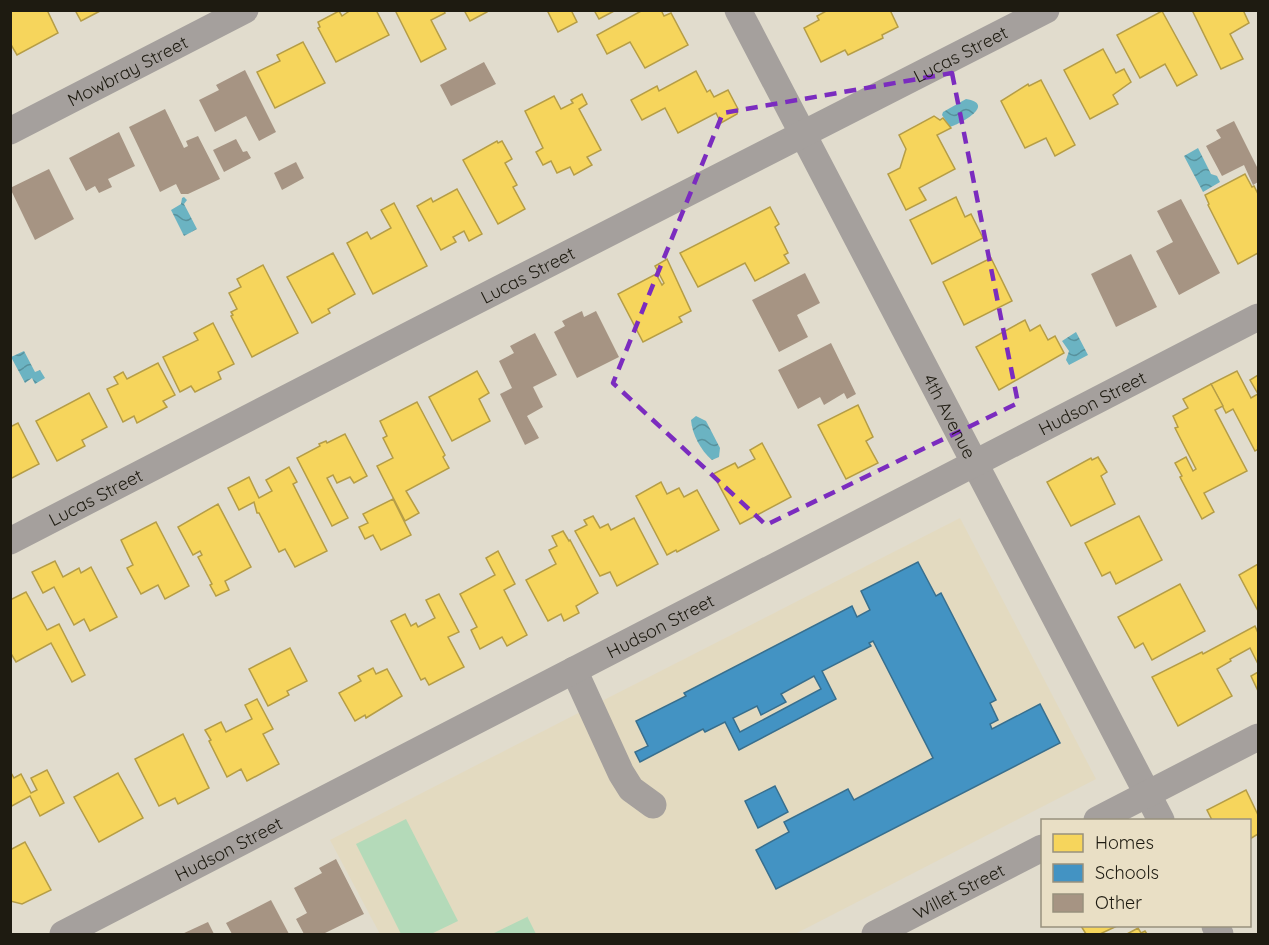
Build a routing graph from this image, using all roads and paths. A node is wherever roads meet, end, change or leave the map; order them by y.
1 (245, 10) edge
2 (738, 10) edge
3 (1046, 10) edge
4 (10, 131) edge
5 (803, 136) junction
6 (1258, 317) edge
7 (975, 464) junction
8 (10, 541) edge
9 (574, 670) junction
10 (1258, 737) edge
11 (1148, 794) junction
12 (653, 805) dead end
13 (1099, 819) edge
14 (1160, 819) edge
15 (1041, 849) edge
16 (63, 934) edge
17 (875, 934) edge

1 - 4 street, Mowbray Street
2 - 5 street, 4th Avenue
3 - 5 street, Lucas Street
5 - 7 street, 4th Avenue
5 - 8 street, Lucas Street
6 - 7 street, Hudson Street
7 - 9 street, Hudson Street
7 - 11 street, 4th Avenue
9 - 12 street
9 - 16 street, Hudson Street
10 - 11 street
11 - 13 street
11 - 14 street, 4th Avenue
15 - 17 street, Willet Street

